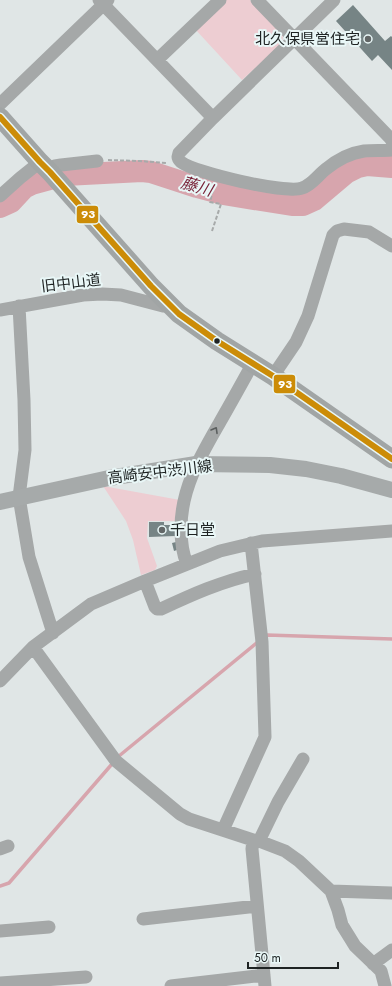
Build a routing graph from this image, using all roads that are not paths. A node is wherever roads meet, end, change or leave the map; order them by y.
1 (220, 0) edge
2 (257, 0) edge
3 (334, 0) edge
4 (103, 2) edge
5 (295, 40) junction
6 (157, 60) junction
7 (0, 104) edge
8 (0, 117) edge
9 (213, 118) junction
10 (392, 141) edge
11 (392, 150) edge
12 (97, 161) road end
13 (49, 171) junction
14 (0, 196) edge
15 (392, 246) edge
16 (19, 306) junction
17 (170, 306) junction
18 (0, 310) edge
19 (253, 363) junction
20 (273, 376) junction
21 (392, 459) edge
22 (196, 464) junction
23 (392, 490) edge
24 (19, 497) junction
25 (0, 502) edge
26 (392, 531) edge
27 (251, 543) junction
28 (187, 564) junction
29 (255, 574) junction
30 (144, 581) junction
31 (53, 633) junction
32 (33, 647) junction
33 (0, 681) edge
34 (303, 759) dead end
35 (223, 830) junction
36 (256, 840) junction
37 (331, 891) junction
38 (392, 893) edge
39 (257, 906) junction
40 (143, 919) dead end
41 (49, 927) dead end
42 (0, 931) edge
43 (392, 950) edge
44 (373, 964) junction
45 (86, 977) dead end
46 (264, 981) edge
47 (0, 983) edge
48 (171, 986) edge
49 (385, 986) edge

1 - 6 street
2 - 5 street
3 - 5 street
4 - 6 street
4 - 7 street
5 - 9 street
5 - 10 street
6 - 9 street
8 - 13 highway
9 - 11 street
12 - 13 street
13 - 14 street
13 - 17 highway
15 - 20 street
16 - 17 street, 旧中山道
16 - 18 street, 旧中山道
16 - 24 street
17 - 19 highway
19 - 20 highway
22 -> 19 street
20 - 21 highway
22 - 23 main road, 高崎安中渋川線
22 - 24 main road, 高崎安中渋川線
22 - 28 street
24 - 25 main road, 高崎安中渋川線
24 - 31 street
26 - 27 street
27 - 28 street
27 - 29 street
28 - 30 street
29 - 30 street
29 - 35 street
30 - 31 street
31 - 32 street
32 - 33 street
32 - 35 street
34 - 36 street
35 - 36 street
36 - 37 street
36 - 39 street
37 - 38 street
37 - 44 street
39 - 40 street
39 - 46 street
41 - 42 street
43 - 44 street
44 - 49 street
45 - 47 street
46 - 48 street

